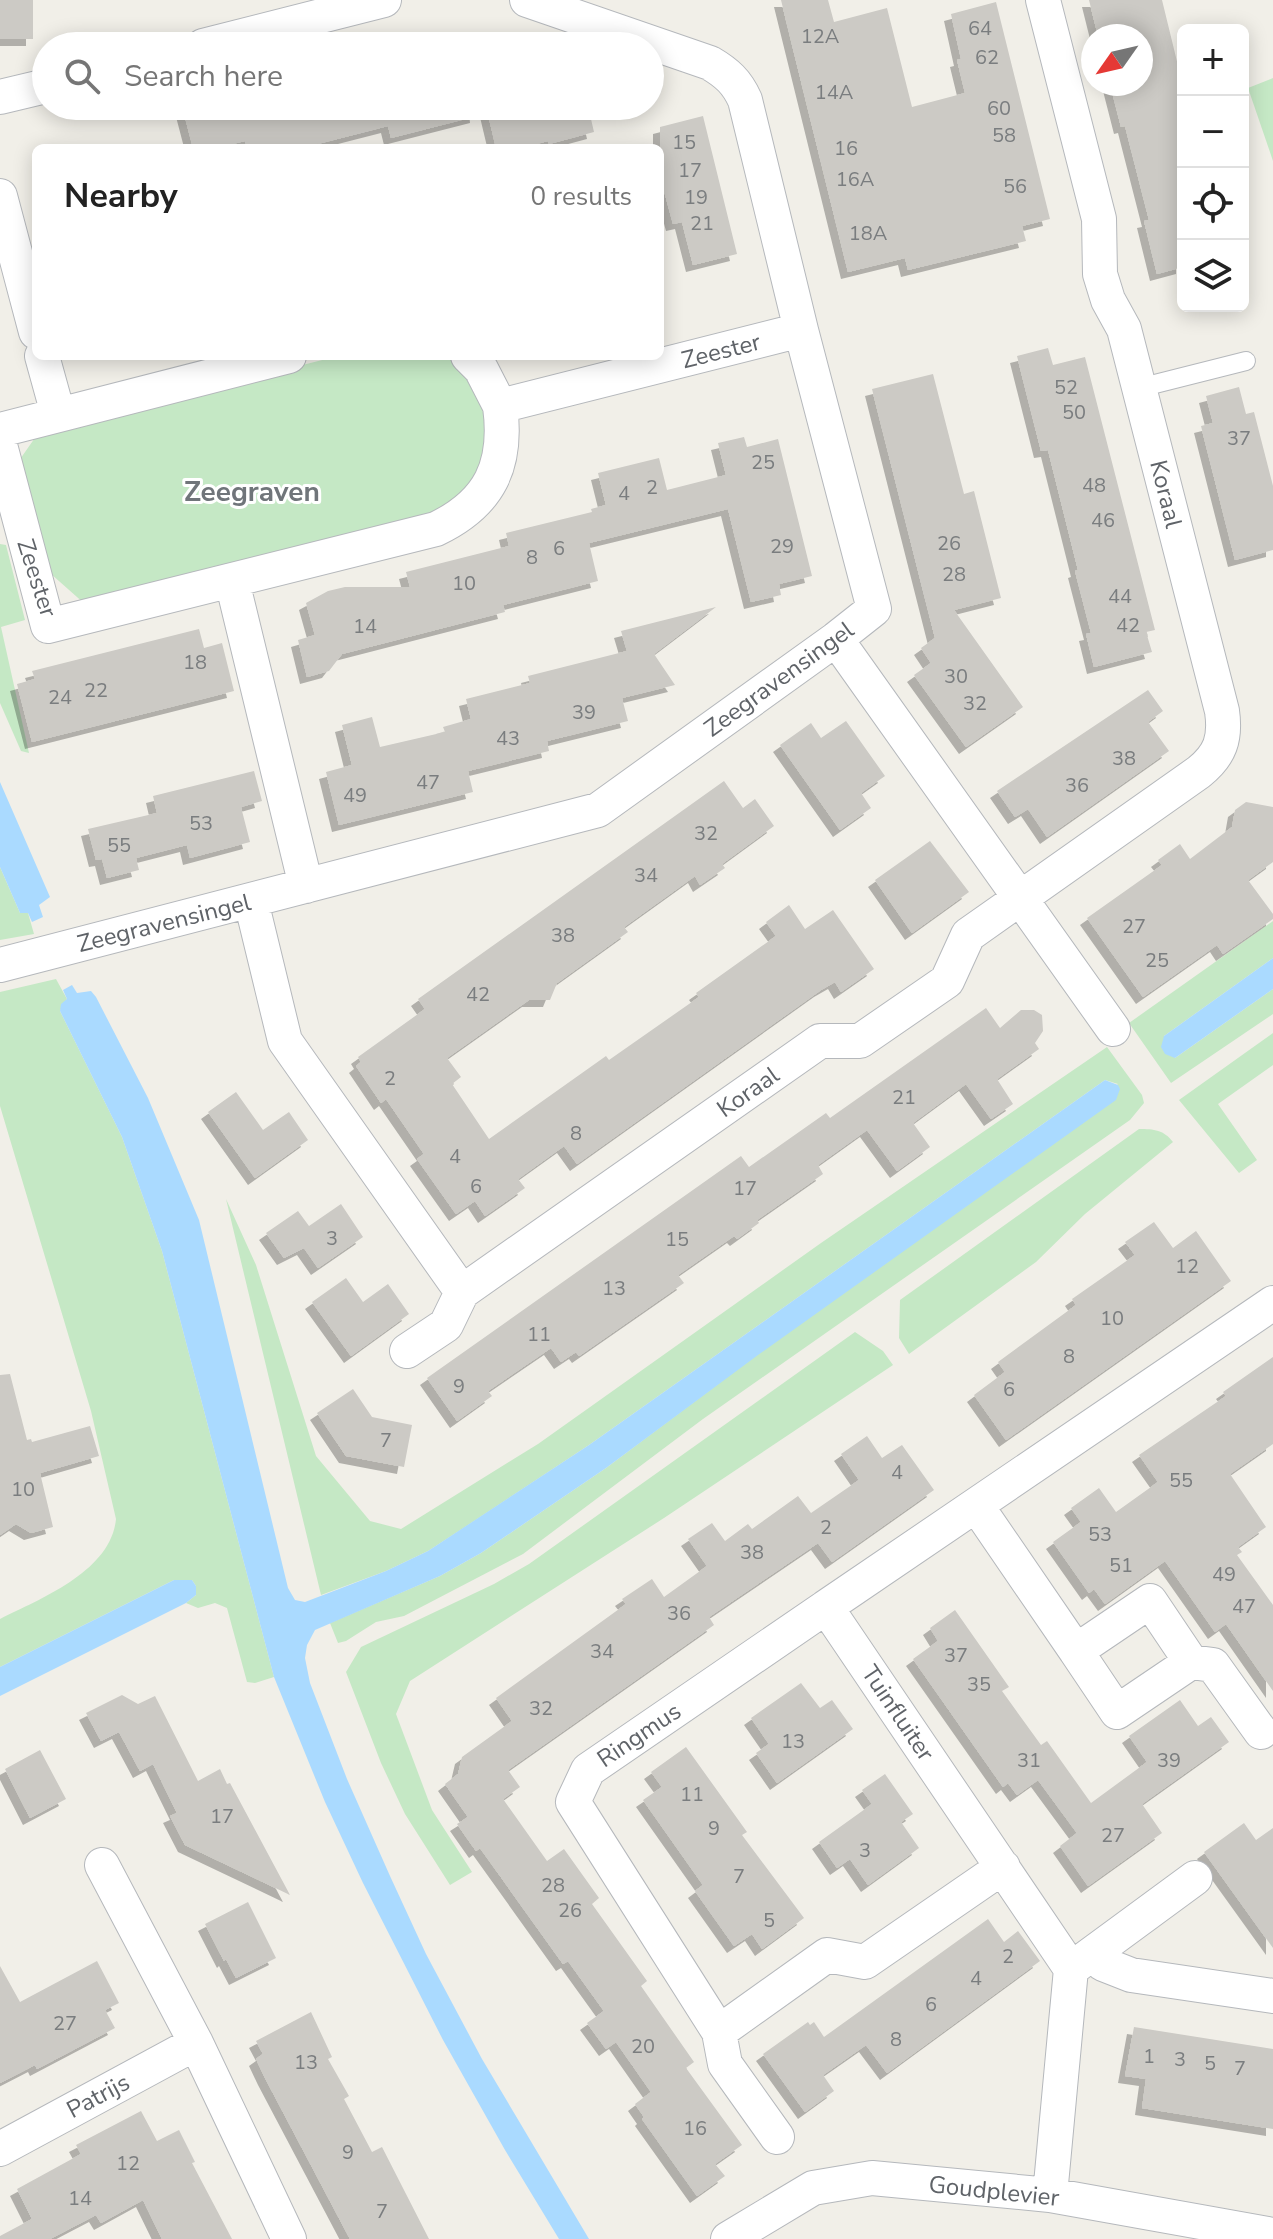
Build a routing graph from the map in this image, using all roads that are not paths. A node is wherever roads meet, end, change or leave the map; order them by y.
1 (384, 0) edge
2 (527, 0) edge
3 (1043, 0) edge
4 (258, 32) edge
5 (620, 32) edge
6 (664, 47) edge
7 (32, 89) edge
8 (0, 97) edge
9 (0, 196) edge
10 (32, 317) edge
11 (801, 330) junction
12 (43, 360) edge
13 (273, 360) edge
14 (472, 360) edge
15 (1246, 361) dead end
16 (1139, 388) junction
17 (500, 406) junction
18 (58, 414) junction
19 (0, 430) edge
20 (0, 445) edge
21 (232, 581) junction
22 (836, 639) junction
23 (306, 886) junction
24 (1021, 898) junction
25 (251, 901) junction
26 (0, 965) edge
27 (1113, 1029) dead end
28 (462, 1292) junction
29 (1273, 1303) edge
30 (407, 1351) dead end
31 (976, 1505) junction
32 (826, 1607) junction
33 (1076, 1651) junction
34 (1191, 1662) junction
35 (1261, 1732) dead end
36 (102, 1865) dead end
37 (1003, 1867) junction
38 (1195, 1878) dead end
39 (1083, 1960) junction
40 (1273, 1996) edge
41 (719, 2032) junction
42 (196, 2043) junction
43 (777, 2137) dead end
44 (0, 2149) edge
45 (1050, 2195) junction
46 (1273, 2235) edge
47 (289, 2239) edge
48 (728, 2239) edge

1 - 4 street
2 - 5 street, Zeegravensingel
3 - 16 street, Koraal
6 - 11 street, Zeegravensingel
7 - 8 street
9 - 10 street
11 - 17 street, Zeester
11 - 22 street, Zeegravensingel
12 - 18 street
13 - 18 street
14 - 17 street, Zeester
15 - 16 lane
16 - 24 street, Koraal
17 - 21 street, Zeester
18 - 19 street
20 - 21 street, Zeester
21 - 23 street
22 - 23 street, Zeegravensingel
22 - 24 street
23 - 25 street, Zeegravensingel
24 - 27 street
24 - 28 street, Koraal
25 - 26 street, Zeegravensingel
25 - 28 street
28 - 30 street, Koraal
29 - 31 street
31 - 32 street
31 - 33 street
32 - 37 street, Tuinfluiter
32 - 41 street, Ringmus
33 - 34 street
33 - 34 street
34 - 35 street
36 - 42 street
37 - 39 street, Tuinfluiter
37 - 41 street
38 - 39 street
39 - 40 street, Tuinfluiter
39 - 45 street
41 - 43 street, Ringmus
42 - 44 street, Patrijs
42 - 47 street
45 - 46 street, Goudplevier
45 - 48 street, Goudplevier

